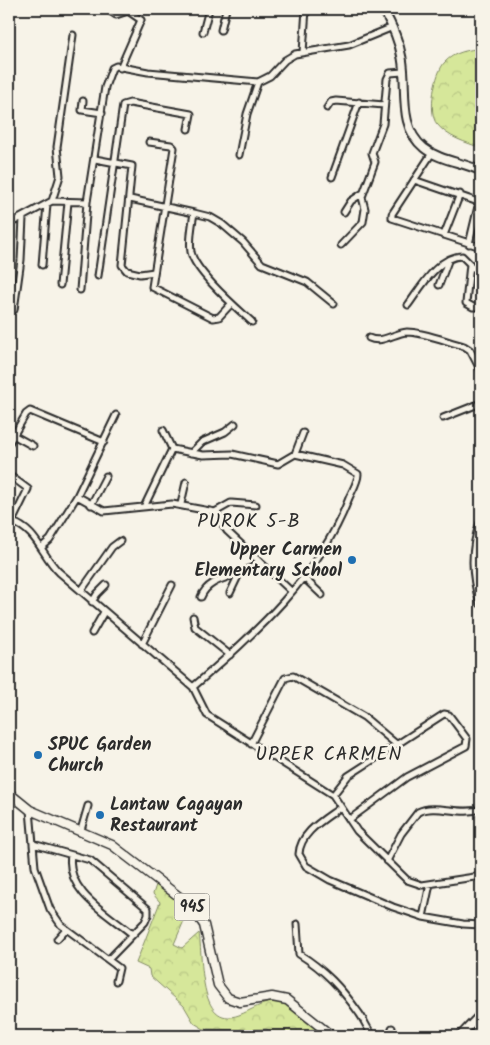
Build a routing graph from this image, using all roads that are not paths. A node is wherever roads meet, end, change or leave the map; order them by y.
1 (107, 9) edge
2 (208, 9) edge
3 (226, 9) edge
4 (306, 9) edge
5 (383, 9) edge
6 (393, 27) junction
7 (220, 30) dead end
8 (204, 32) dead end
9 (73, 35) dead end
10 (303, 52) junction
11 (120, 68) junction
12 (403, 72) junction
13 (258, 82) junction
14 (83, 101) dead end
15 (359, 102) junction
16 (384, 105) junction
17 (326, 108) dead end
18 (102, 113) junction
19 (188, 129) dead end
20 (149, 142) dead end
21 (432, 153) junction
22 (238, 155) dead end
23 (95, 159) junction
24 (114, 162) junction
25 (481, 171) edge
26 (332, 177) dead end
27 (414, 180) junction
28 (363, 193) junction
29 (460, 194) junction
30 (130, 199) junction
31 (52, 201) junction
32 (68, 202) junction
33 (88, 202) junction
34 (480, 202) edge
35 (47, 204) junction
36 (164, 206) junction
37 (344, 212) dead end
38 (194, 213) junction
39 (23, 218) junction
40 (9, 224) edge
41 (444, 235) junction
42 (469, 244) junction
43 (341, 246) dead end
44 (481, 247) edge
45 (448, 261) junction
46 (42, 265) dead end
47 (470, 267) junction
48 (481, 270) edge
49 (154, 272) junction
50 (98, 276) dead end
51 (60, 285) dead end
52 (439, 285) dead end
53 (80, 290) dead end
54 (231, 304) junction
55 (334, 304) dead end
56 (408, 305) dead end
57 (481, 307) edge
58 (14, 310) dead end
59 (252, 322) dead end
60 (369, 338) dead end
61 (481, 371) edge
62 (481, 403) edge
63 (116, 415) dead end
64 (443, 418) dead end
65 (235, 424) dead end
66 (163, 430) dead end
67 (303, 433) dead end
68 (13, 435) junction
69 (104, 442) junction
70 (9, 443) edge
71 (32, 446) dead end
72 (172, 449) junction
73 (191, 454) junction
74 (295, 454) junction
75 (9, 475) edge
76 (106, 476) dead end
77 (186, 482) dead end
78 (77, 496) junction
79 (181, 504) junction
80 (92, 505) junction
81 (256, 505) dead end
82 (144, 507) junction
83 (215, 512) junction
84 (11, 523) edge
85 (481, 523) edge
86 (120, 540) dead end
87 (42, 547) junction
88 (258, 562) junction
89 (239, 574) junction
90 (304, 577) junction
91 (106, 585) dead end
92 (172, 585) dead end
93 (81, 591) junction
94 (291, 591) junction
95 (230, 593) dead end
96 (322, 595) dead end
97 (201, 597) dead end
98 (92, 602) junction
99 (481, 603) edge
100 (104, 612) junction
101 (193, 617) dead end
102 (92, 633) dead end
103 (142, 644) junction
104 (230, 655) junction
105 (193, 688) junction
106 (251, 744) junction
107 (396, 744) junction
108 (9, 793) edge
109 (333, 795) junction
110 (88, 806) dead end
111 (341, 807) junction
112 (481, 809) edge
113 (30, 810) junction
114 (350, 819) junction
115 (82, 830) junction
116 (33, 844) junction
117 (71, 855) junction
118 (387, 861) junction
119 (481, 876) edge
120 (430, 884) junction
121 (423, 917) junction
122 (297, 924) dead end
123 (481, 925) edge
124 (66, 929) junction
125 (132, 934) junction
126 (57, 939) dead end
127 (109, 959) junction
128 (116, 981) dead end
129 (481, 1014) edge
130 (392, 1028) dead end
131 (332, 1036) edge
132 (374, 1036) edge
133 (390, 1036) edge
134 (460, 1036) edge

1 - 11 street
2 - 8 street
3 - 7 street
4 - 10 street
5 - 6 main road
6 - 10 street
6 - 12 main road
9 - 31 street
10 - 13 street
11 - 13 street
11 - 18 street
12 - 16 street
12 - 21 main road
13 - 22 street
14 - 18 street
15 - 16 street
15 - 17 street
15 - 26 street
16 - 28 street
18 - 23 street
19 - 24 street
20 - 36 street
21 - 25 main road
21 - 27 street
23 - 24 street
23 - 33 street
24 - 30 street
24 - 50 street
27 - 29 street
27 - 41 street
28 - 37 street
28 - 43 street
29 - 34 street
29 - 41 street
30 - 36 street
30 - 49 street
31 - 32 street
31 - 35 street
32 - 33 street
32 - 51 street
33 - 53 street
34 - 42 street
35 - 39 street
35 - 46 street
36 - 38 street
36 - 49 street
38 - 54 street
38 - 55 street
39 - 40 street
39 - 58 street
41 - 42 street
42 - 44 street
45 - 47 street
45 - 52 street
45 - 56 street
47 - 48 street
47 - 57 street
49 - 54 street
54 - 59 street
60 - 61 street
62 - 64 street
63 - 69 street
65 - 73 street
66 - 72 street
67 - 74 street
68 - 69 street
68 - 70 street
68 - 71 street
69 - 78 street
72 - 73 street
72 - 82 street
73 - 74 street
74 - 90 street
75 - 84 street
76 - 80 street
77 - 79 street
78 - 80 street
78 - 87 street
79 - 82 street
79 - 83 street
80 - 82 street
81 - 83 street
83 - 88 street
84 - 87 street
85 - 99 main road
86 - 93 street
87 - 93 street
88 - 89 street
88 - 94 street
89 - 95 street
89 - 97 street
90 - 94 street
90 - 96 street
91 - 98 street
92 - 103 street
93 - 98 street
94 - 104 street
98 - 100 street
100 - 102 street
100 - 103 street
101 - 104 street
103 - 105 street
104 - 105 street
105 - 106 street
106 - 107 street
106 - 109 street
107 - 109 street
107 - 114 street
108 - 113 main road, 945
109 - 111 street
110 - 115 street
111 - 114 street
111 - 121 street
112 - 118 street
113 - 115 main road, 945
113 - 116 street
114 - 118 street
115 - 131 main road, 945
116 - 117 street
116 - 124 street
117 - 125 street
117 - 125 street
118 - 120 street
119 - 120 street
120 - 121 street
121 - 123 street
122 - 132 street
124 - 126 street
124 - 127 street
125 - 127 street
127 - 128 street
129 - 134 main road
130 - 133 street

